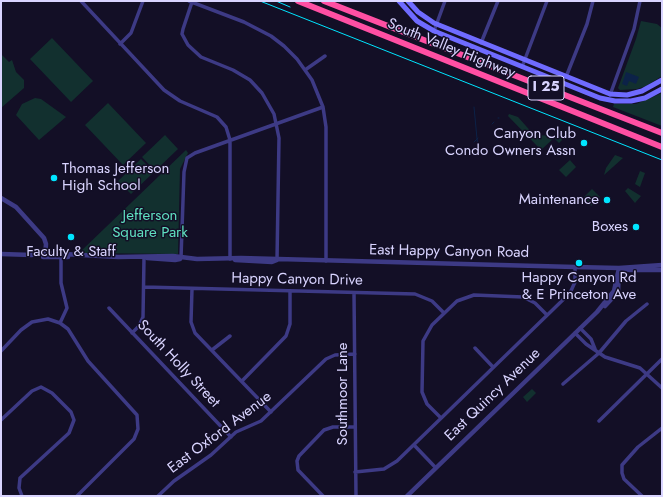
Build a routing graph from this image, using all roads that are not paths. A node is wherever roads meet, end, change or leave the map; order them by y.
1 (81, 1) edge
2 (143, 1) edge
3 (298, 1) edge
4 (324, 1) edge
5 (399, 1) edge
6 (408, 1) edge
7 (445, 1) edge
8 (498, 1) edge
9 (547, 1) edge
10 (593, 1) edge
11 (640, 1) edge
12 (190, 2) edge
13 (436, 24) junction
14 (434, 31) junction
15 (481, 43) junction
16 (120, 44) junction
17 (325, 56) dead end
18 (524, 60) junction
19 (522, 67) junction
20 (305, 70) junction
21 (566, 77) junction
22 (662, 80) edge
23 (662, 88) edge
24 (610, 94) junction
25 (609, 101) junction
26 (323, 108) junction
27 (277, 123) junction
28 (662, 133) edge
29 (230, 140) junction
30 (662, 148) edge
31 (1, 198) edge
32 (1, 254) edge
33 (46, 255) junction
34 (61, 256) junction
35 (144, 258) junction
36 (181, 258) junction
37 (230, 260) junction
38 (277, 260) junction
39 (326, 261) junction
40 (662, 265) edge
41 (575, 267) junction
42 (619, 268) junction
43 (662, 270) edge
44 (144, 287) junction
45 (192, 289) junction
46 (290, 291) junction
47 (354, 293) junction
48 (647, 304) dead end
49 (109, 308) dead end
50 (444, 313) junction
51 (546, 316) junction
52 (60, 323) junction
53 (580, 328) junction
54 (132, 333) junction
55 (575, 333) junction
56 (230, 336) dead end
57 (475, 348) dead end
58 (595, 349) junction
59 (212, 350) junction
60 (1, 351) edge
61 (599, 353) junction
62 (355, 354) junction
63 (662, 359) edge
64 (493, 367) junction
65 (648, 374) junction
66 (242, 381) junction
67 (563, 384) dead end
68 (662, 388) edge
69 (271, 412) junction
70 (441, 418) junction
71 (1, 420) edge
72 (599, 421) dead end
73 (355, 427) junction
74 (662, 428) edge
75 (231, 437) junction
76 (414, 445) junction
77 (435, 467) junction
78 (355, 472) junction
79 (22, 496) edge
80 (77, 496) edge
81 (158, 496) edge
82 (323, 496) edge
83 (356, 496) edge
84 (407, 496) edge
85 (642, 496) edge

1 - 16 street
2 - 16 street
3 - 30 highway, South Valley Highway / I 25
4 - 28 highway, South Valley Highway / I 25
5 - 14 main road
6 - 13 main road
7 - 13 street
8 - 15 street
9 - 18 street
10 - 21 street
11 - 24 street
12 - 20 street
12 - 27 street
13 - 14 street
13 - 15 main road
14 - 19 main road
15 - 18 main road
16 - 29 street
17 - 20 street
18 - 19 street
18 - 21 main road
19 - 25 main road
20 - 26 street
21 - 24 main road
22 - 24 main road
23 - 25 main road
24 - 25 street
26 - 27 street
26 - 39 street
27 - 29 street
27 - 38 street
29 - 36 street
29 - 37 street
31 - 33 street
32 - 33 street, East Happy Canyon Road
33 - 34 street, East Happy Canyon Road
34 - 35 street, East Happy Canyon Road
34 - 52 street
35 - 36 street, East Happy Canyon Road
35 - 44 street
36 - 37 street, East Happy Canyon Road
37 - 38 street, East Happy Canyon Road
38 - 39 street, East Happy Canyon Road
39 - 41 street, East Happy Canyon Road
40 - 42 street, East Happy Canyon Road
41 - 42 street, East Happy Canyon Road
41 - 51 street
42 - 43 street, East Happy Canyon Road
42 - 53 street, East Quincy Avenue
44 - 45 street, Happy Canyon Drive
44 - 54 street
45 - 46 street, Happy Canyon Drive
45 - 59 street
46 - 47 street, Happy Canyon Drive
46 - 66 street
47 - 50 street, Happy Canyon Drive
47 - 62 street, Southmoor Lane
48 - 61 street
49 - 54 street, South Holly Street
50 - 51 street
50 - 70 street
51 - 64 street
52 - 60 street
52 - 80 street
53 - 55 street, East Quincy Avenue
53 - 58 street
54 - 75 street, South Holly Street
55 - 58 street
55 - 77 street, East Quincy Avenue
56 - 59 street
57 - 64 street
58 - 61 street
59 - 66 street
61 - 65 street
61 - 67 street
62 - 69 street, East Oxford Avenue
62 - 73 street, Southmoor Lane
63 - 65 street
64 - 70 street
65 - 68 street
65 - 72 street
66 - 69 street
69 - 75 street, East Oxford Avenue
70 - 76 street
71 - 79 street
73 - 78 street, Southmoor Lane
73 - 82 street
74 - 85 street
75 - 81 street, East Oxford Avenue
76 - 77 street
76 - 78 street
77 - 84 street, East Quincy Avenue
78 - 83 street, Southmoor Lane

